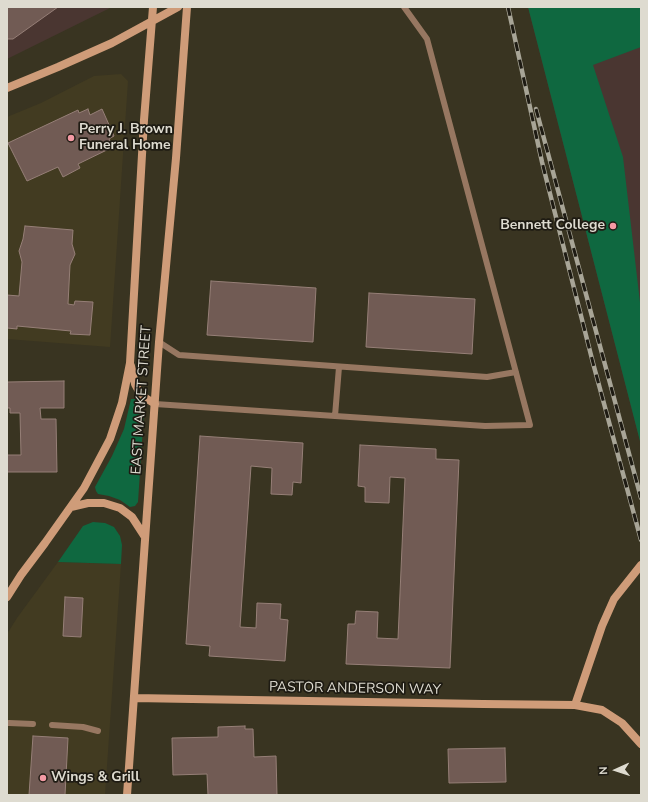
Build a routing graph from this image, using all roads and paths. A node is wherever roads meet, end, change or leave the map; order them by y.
1 (153, 7) edge
2 (178, 7) edge
3 (187, 7) edge
4 (404, 7) edge
5 (152, 22) junction
6 (7, 88) edge
7 (159, 342) junction
8 (130, 363) junction
9 (339, 367) junction
10 (516, 372) junction
11 (155, 404) junction
12 (335, 416) junction
13 (71, 507) junction
14 (145, 537) junction
15 (641, 565) edge
16 (7, 597) edge
17 (134, 698) junction
18 (575, 705) junction
19 (9, 723) dead end
20 (33, 724) dead end
21 (52, 725) dead end
22 (98, 731) dead end
23 (641, 744) edge
24 (128, 795) edge

1 - 5 main road, EAST MARKET STREET
2 - 5 main road
3 - 7 main road, EAST MARKET STREET
4 - 10 lane
5 - 6 main road
5 - 8 main road, EAST MARKET STREET
7 - 9 lane
7 - 11 main road, EAST MARKET STREET
8 - 11 main road
8 - 13 main road, EAST MARKET STREET
9 - 10 lane
9 - 12 lane
10 - 12 lane
11 - 12 lane
11 - 14 main road, EAST MARKET STREET
13 - 14 main road
13 - 16 main road, EAST MARKET STREET
14 - 17 main road, EAST MARKET STREET
15 - 18 main road
17 - 18 main road, PASTOR ANDERSON WAY
17 - 24 main road, EAST MARKET STREET
18 - 23 main road, PASTOR ANDERSON WAY
19 - 20 lane
21 - 22 lane

